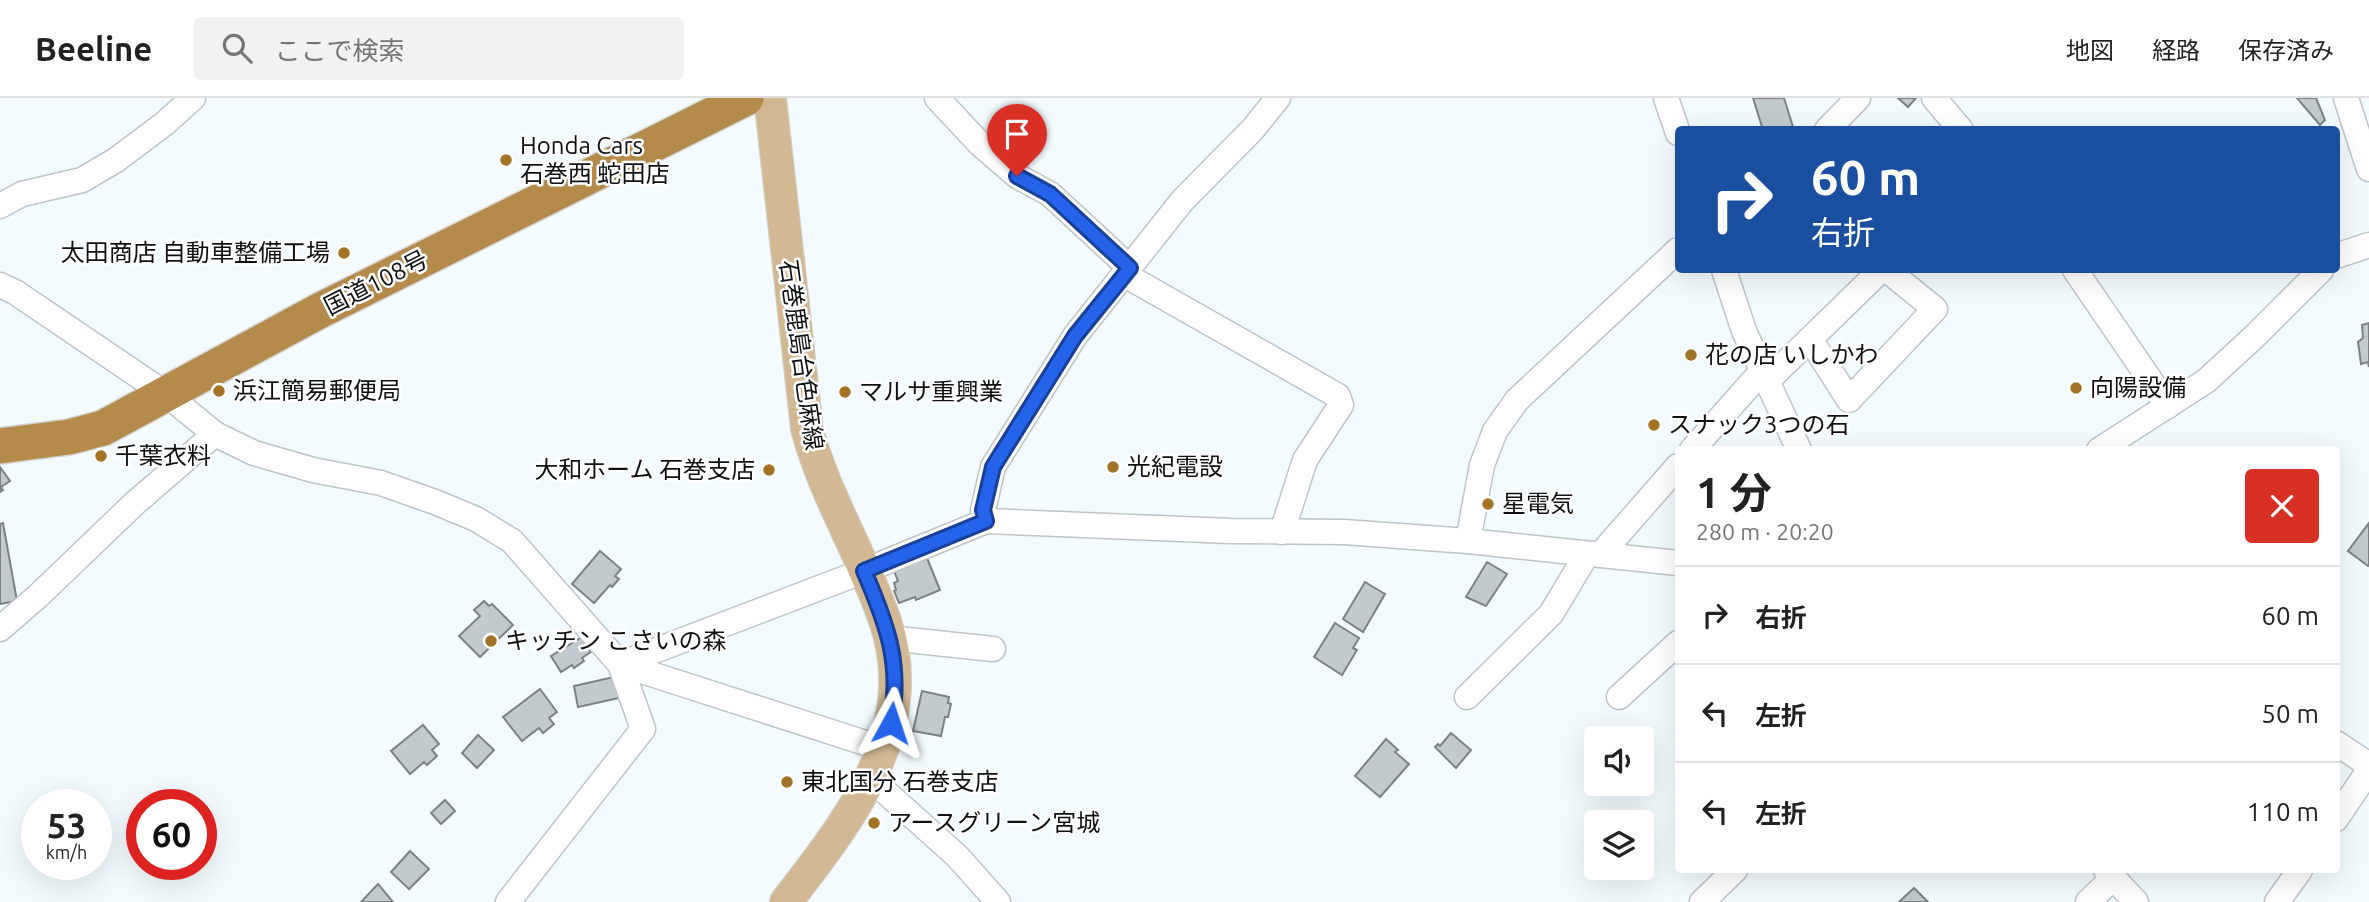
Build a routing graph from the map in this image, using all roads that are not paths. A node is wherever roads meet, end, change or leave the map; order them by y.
1 (193, 98) edge
2 (746, 98) edge
3 (770, 98) edge
4 (937, 98) edge
5 (1278, 98) edge
6 (1666, 98) edge
7 (1858, 98) edge
8 (1934, 98) edge
9 (2346, 98) edge
10 (1675, 126) edge
11 (1831, 126) edge
12 (1958, 126) edge
13 (2369, 169) edge
14 (0, 206) edge
15 (2369, 245) edge
16 (1675, 253) edge
17 (2340, 255) edge
18 (1128, 271) junction
19 (1725, 273) edge
20 (1878, 273) edge
21 (1891, 273) edge
22 (2077, 273) edge
23 (2318, 273) edge
24 (0, 285) edge
25 (1810, 339) junction
26 (1765, 376) junction
27 (167, 394) junction
28 (2168, 406) junction
29 (215, 434) junction
30 (0, 446) edge
31 (1696, 446) edge
32 (1797, 446) edge
33 (2105, 446) edge
34 (1675, 469) edge
35 (986, 521) junction
36 (1282, 532) junction
37 (1468, 541) junction
38 (1593, 554) junction
39 (1675, 563) edge
40 (864, 571) junction
41 (0, 629) edge
42 (889, 638) junction
43 (1675, 646) edge
44 (993, 649) dead end
45 (620, 664) junction
46 (1619, 696) dead end
47 (1467, 697) dead end
48 (2340, 746) edge
49 (884, 749) junction
50 (2369, 765) edge
51 (2369, 770) edge
52 (871, 779) junction
53 (2340, 813) edge
54 (1732, 873) edge
55 (2298, 873) edge
56 (2110, 874) edge
57 (508, 902) edge
58 (786, 902) edge
59 (998, 902) edge
60 (1702, 902) edge
61 (2088, 902) edge
62 (2136, 902) edge
63 (2277, 902) edge

1 - 14 street
2 - 27 highway, 国道108号
3 - 40 main road, 石巻鹿島台色麻線
4 - 18 street
5 - 18 street
6 - 10 street
7 - 11 street
8 - 12 street
9 - 13 street
15 - 17 street
16 - 37 street
18 - 35 street
18 - 36 street
19 - 26 street
20 - 25 street
21 - 25 street
22 - 28 street
23 - 28 street
24 - 27 street
25 - 26 street
26 - 31 street
26 - 32 street
27 - 29 street
27 - 30 highway, 国道108号
28 - 33 street
29 - 41 street
29 - 45 street
34 - 38 street
35 - 36 street
35 - 40 street
36 - 37 street
37 - 38 street
38 - 39 street
38 - 47 street
40 - 42 main road, 石巻鹿島台色麻線
40 - 45 street
42 - 44 street
42 - 49 main road, 石巻鹿島台色麻線
43 - 46 street
45 - 49 street
45 - 57 street
48 - 50 street
49 - 52 main road, 石巻鹿島台色麻線
51 - 53 street
52 - 58 main road, 石巻鹿島台色麻線
52 - 59 street
54 - 60 street
55 - 63 street
56 - 61 street
56 - 62 street

